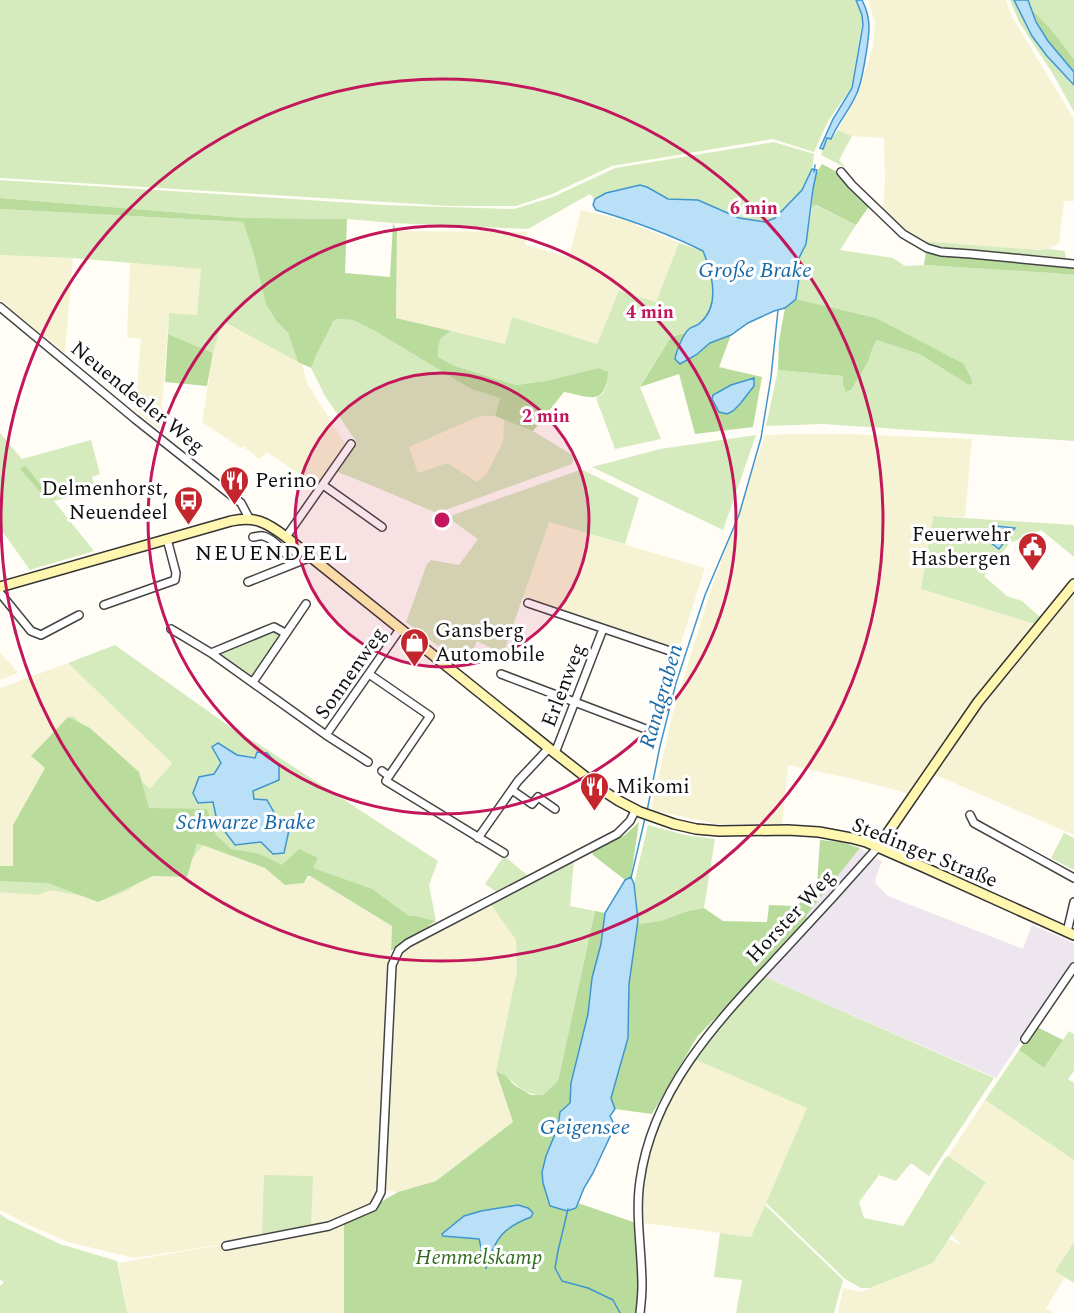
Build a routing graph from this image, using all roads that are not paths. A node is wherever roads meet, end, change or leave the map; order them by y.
1 (841, 172) dead end
2 (1074, 264) edge
3 (0, 307) edge
4 (351, 444) dead end
5 (323, 485) junction
6 (249, 518) junction
7 (382, 527) dead end
8 (253, 537) dead end
9 (286, 537) junction
10 (167, 539) junction
11 (311, 557) junction
12 (293, 564) junction
13 (248, 582) dead end
14 (1074, 584) edge
15 (0, 587) edge
16 (0, 593) edge
17 (528, 603) dead end
18 (306, 604) dead end
19 (104, 605) dead end
20 (79, 615) dead end
21 (171, 629) dead end
22 (400, 629) junction
23 (603, 629) junction
24 (285, 633) junction
25 (673, 652) dead end
26 (211, 653) junction
27 (369, 674) junction
28 (501, 674) dead end
29 (253, 682) junction
30 (574, 702) junction
31 (651, 731) dead end
32 (326, 735) junction
33 (552, 750) junction
34 (368, 762) dead end
35 (382, 771) dead end
36 (389, 776) junction
37 (512, 790) junction
38 (555, 809) dead end
39 (638, 810) junction
40 (970, 815) dead end
41 (478, 838) junction
42 (879, 848) junction
43 (504, 853) dead end
44 (1074, 878) edge
45 (1074, 902) edge
46 (1070, 934) edge
47 (1074, 967) edge
48 (1025, 1039) dead end
49 (226, 1246) dead end
50 (640, 1313) edge

1 - 2 street
3 - 6 street, Neuendeeler Weg
4 - 5 street
5 - 7 street
5 - 9 street
6 - 9 main road
6 - 10 main road
8 - 12 street
9 - 11 main road
10 - 15 main road
10 - 19 street
11 - 12 street
11 - 22 main road
12 - 13 street
14 - 42 main road, Horster Weg
16 - 20 street
17 - 23 street
18 - 24 street
21 - 26 street, Sonnenweg
22 - 27 street, Sonnenweg
22 - 33 main road
23 - 25 street
23 - 30 street, Erlenweg
24 - 26 street
24 - 29 street
26 - 29 street, Sonnenweg
27 - 32 street, Sonnenweg
27 - 36 street
28 - 30 street
29 - 32 street, Sonnenweg
30 - 31 street
30 - 33 street, Erlenweg
32 - 34 street, Sonnenweg
33 - 37 street
33 - 39 main road
35 - 36 street
36 - 41 street
37 - 38 street
37 - 41 street
39 - 42 main road, Stedinger Straße
39 - 49 street
40 - 44 street
41 - 43 street
42 - 46 main road, Stedinger Straße
42 - 50 street, Horster Weg
45 - 46 street
47 - 48 street

